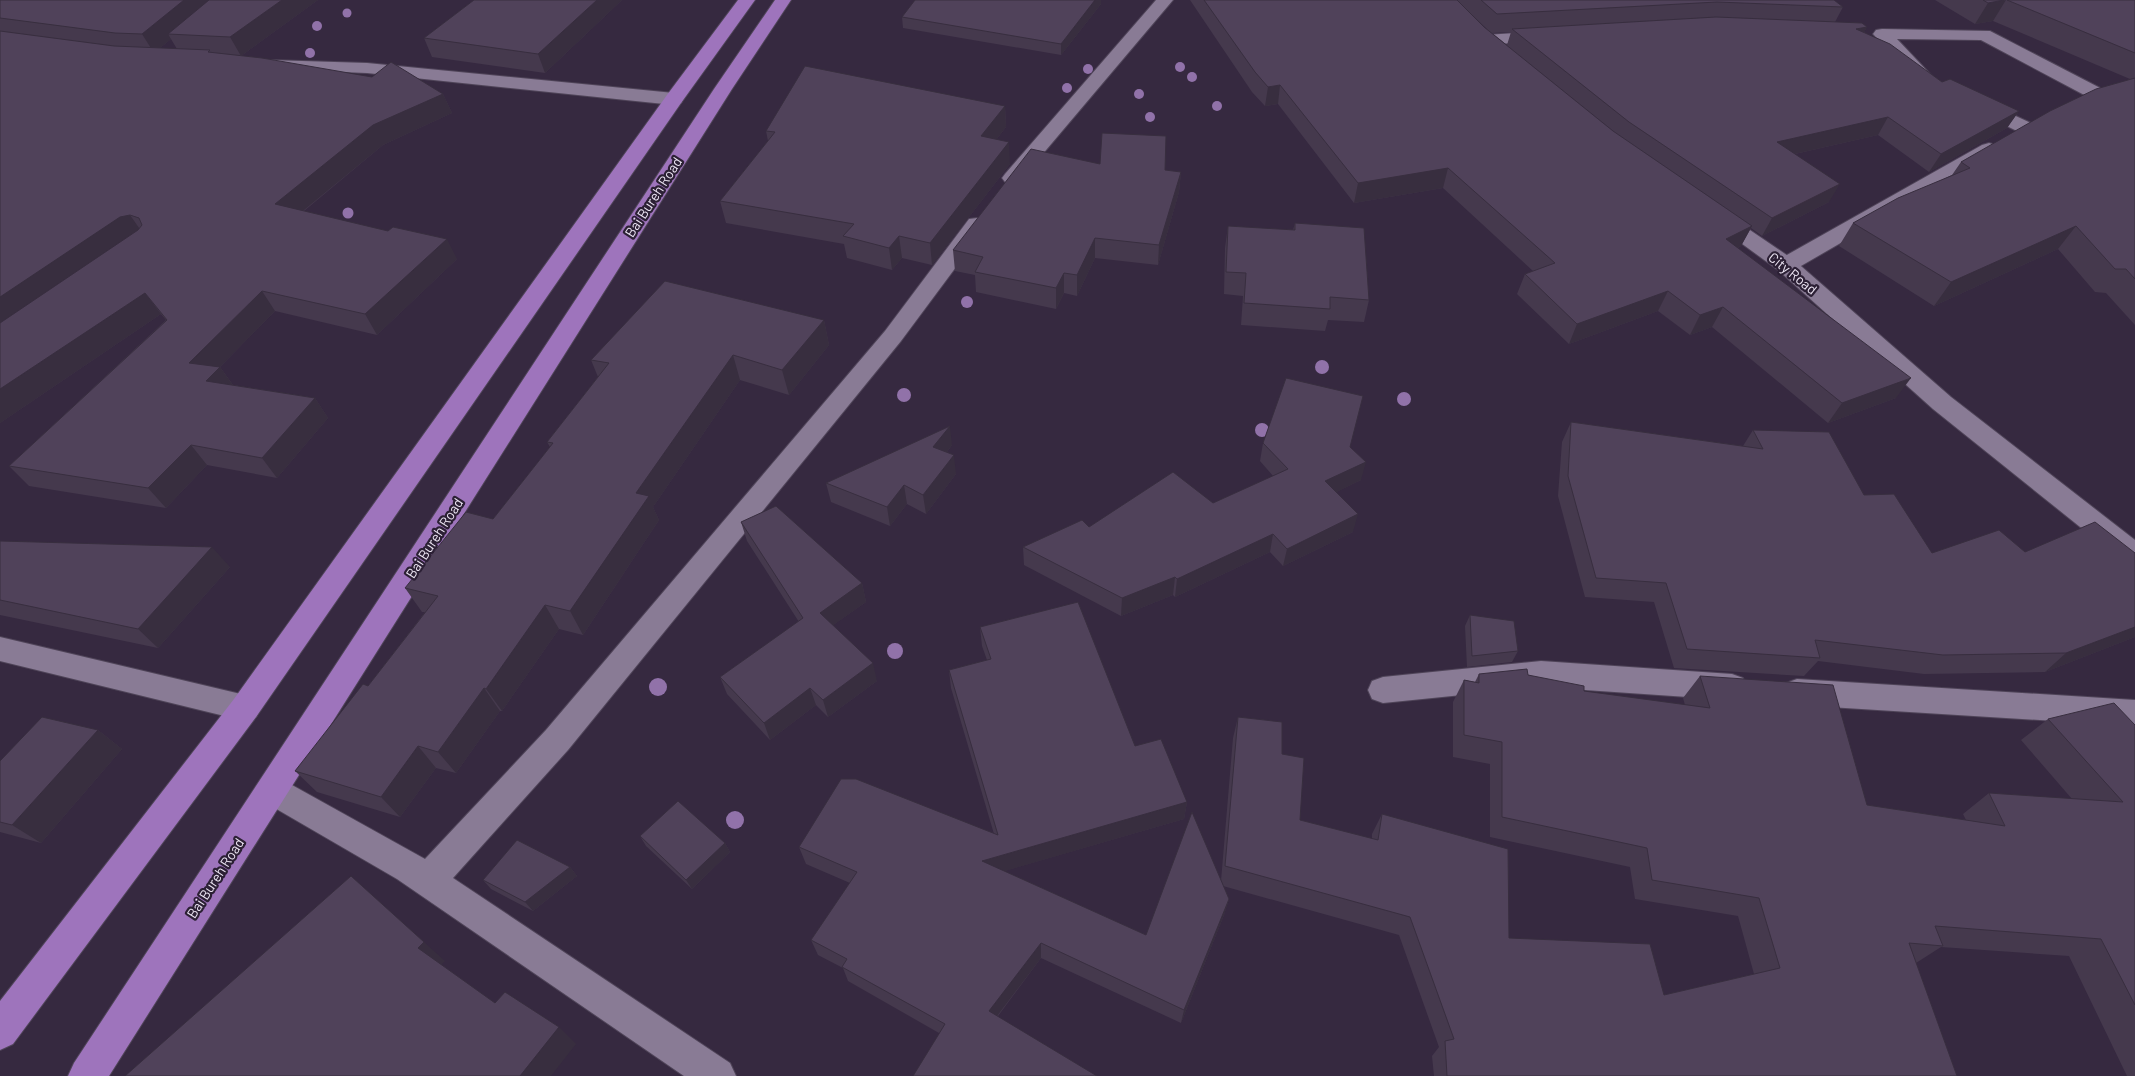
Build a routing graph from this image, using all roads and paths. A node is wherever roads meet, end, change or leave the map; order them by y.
1 (747, 0) edge
2 (783, 0) edge
3 (1165, 0) edge
4 (1863, 33) edge
5 (1882, 34) junction
6 (1564, 36) edge
7 (1508, 58) edge
8 (248, 64) edge
9 (1936, 85) edge
10 (2097, 96) edge
11 (1963, 98) edge
12 (674, 99) junction
13 (1700, 205) edge
14 (1786, 265) junction
15 (2135, 555) edge
16 (0, 649) edge
17 (1383, 690) dead end
18 (246, 708) junction
19 (2135, 713) edge
20 (272, 790) junction
21 (428, 881) junction
22 (0, 1031) edge
23 (87, 1076) edge
24 (717, 1076) edge

1 - 12 highway
2 - 20 highway, Bai Bureh Road
3 - 21 street
4 - 5 street
5 - 9 street
5 - 10 street
6 - 7 street
8 - 12 street
11 - 14 street
12 - 18 highway
13 - 14 street, City Road
14 - 15 street, City Road
16 - 18 street
17 - 19 street
18 - 22 highway
20 - 21 street
20 - 23 highway, Bai Bureh Road
21 - 24 street

